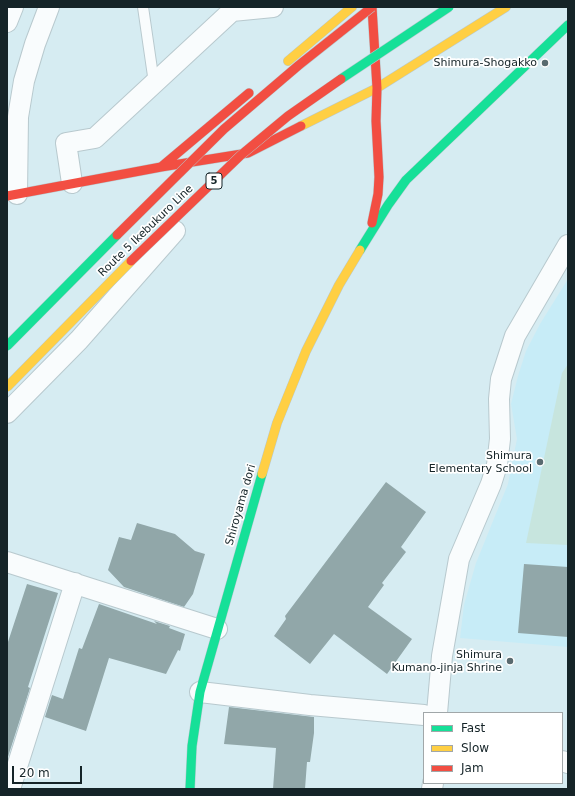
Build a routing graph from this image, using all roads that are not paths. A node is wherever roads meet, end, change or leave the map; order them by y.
1 (13, 7) edge
2 (49, 7) edge
3 (143, 7) edge
4 (273, 7) edge
5 (352, 7) edge
6 (372, 7) edge
7 (448, 7) edge
8 (506, 7) edge
9 (244, 8) edge
10 (7, 22) edge
11 (568, 25) edge
12 (280, 67) dead end
13 (154, 83) junction
14 (257, 87) dead end
15 (377, 88) junction
16 (248, 153) junction
17 (161, 167) junction
18 (72, 183) junction
19 (12, 195) edge
20 (365, 243) junction
21 (568, 245) edge
22 (7, 346) edge
23 (7, 387) edge
24 (7, 413) edge
25 (7, 562) edge
26 (75, 583) junction
27 (217, 629) junction
28 (200, 692) junction
29 (437, 712) edge
30 (423, 715) edge
31 (10, 789) edge
32 (190, 789) edge

1 - 10 street
2 - 19 street
3 - 13 lane
4 - 9 street
5 - 12 main road
6 - 15 main road
6 - 22 main road, Route 5 Ikebukuro Line, bridge
7 - 23 main road, Route 5 Ikebukuro Line / 5, bridge
8 - 15 main road
9 - 13 street
11 - 20 main road
13 - 18 street
14 - 17 main road
15 - 16 main road
15 - 20 main road
16 - 17 main road
16 - 24 street
17 - 18 main road
18 - 19 main road
20 - 27 main road, Shiroyama dori
21 - 29 street
25 - 26 street
26 - 27 street
26 - 31 street
27 - 28 main road, Shiroyama dori
28 - 30 street
28 - 32 main road, Shiroyama dori

